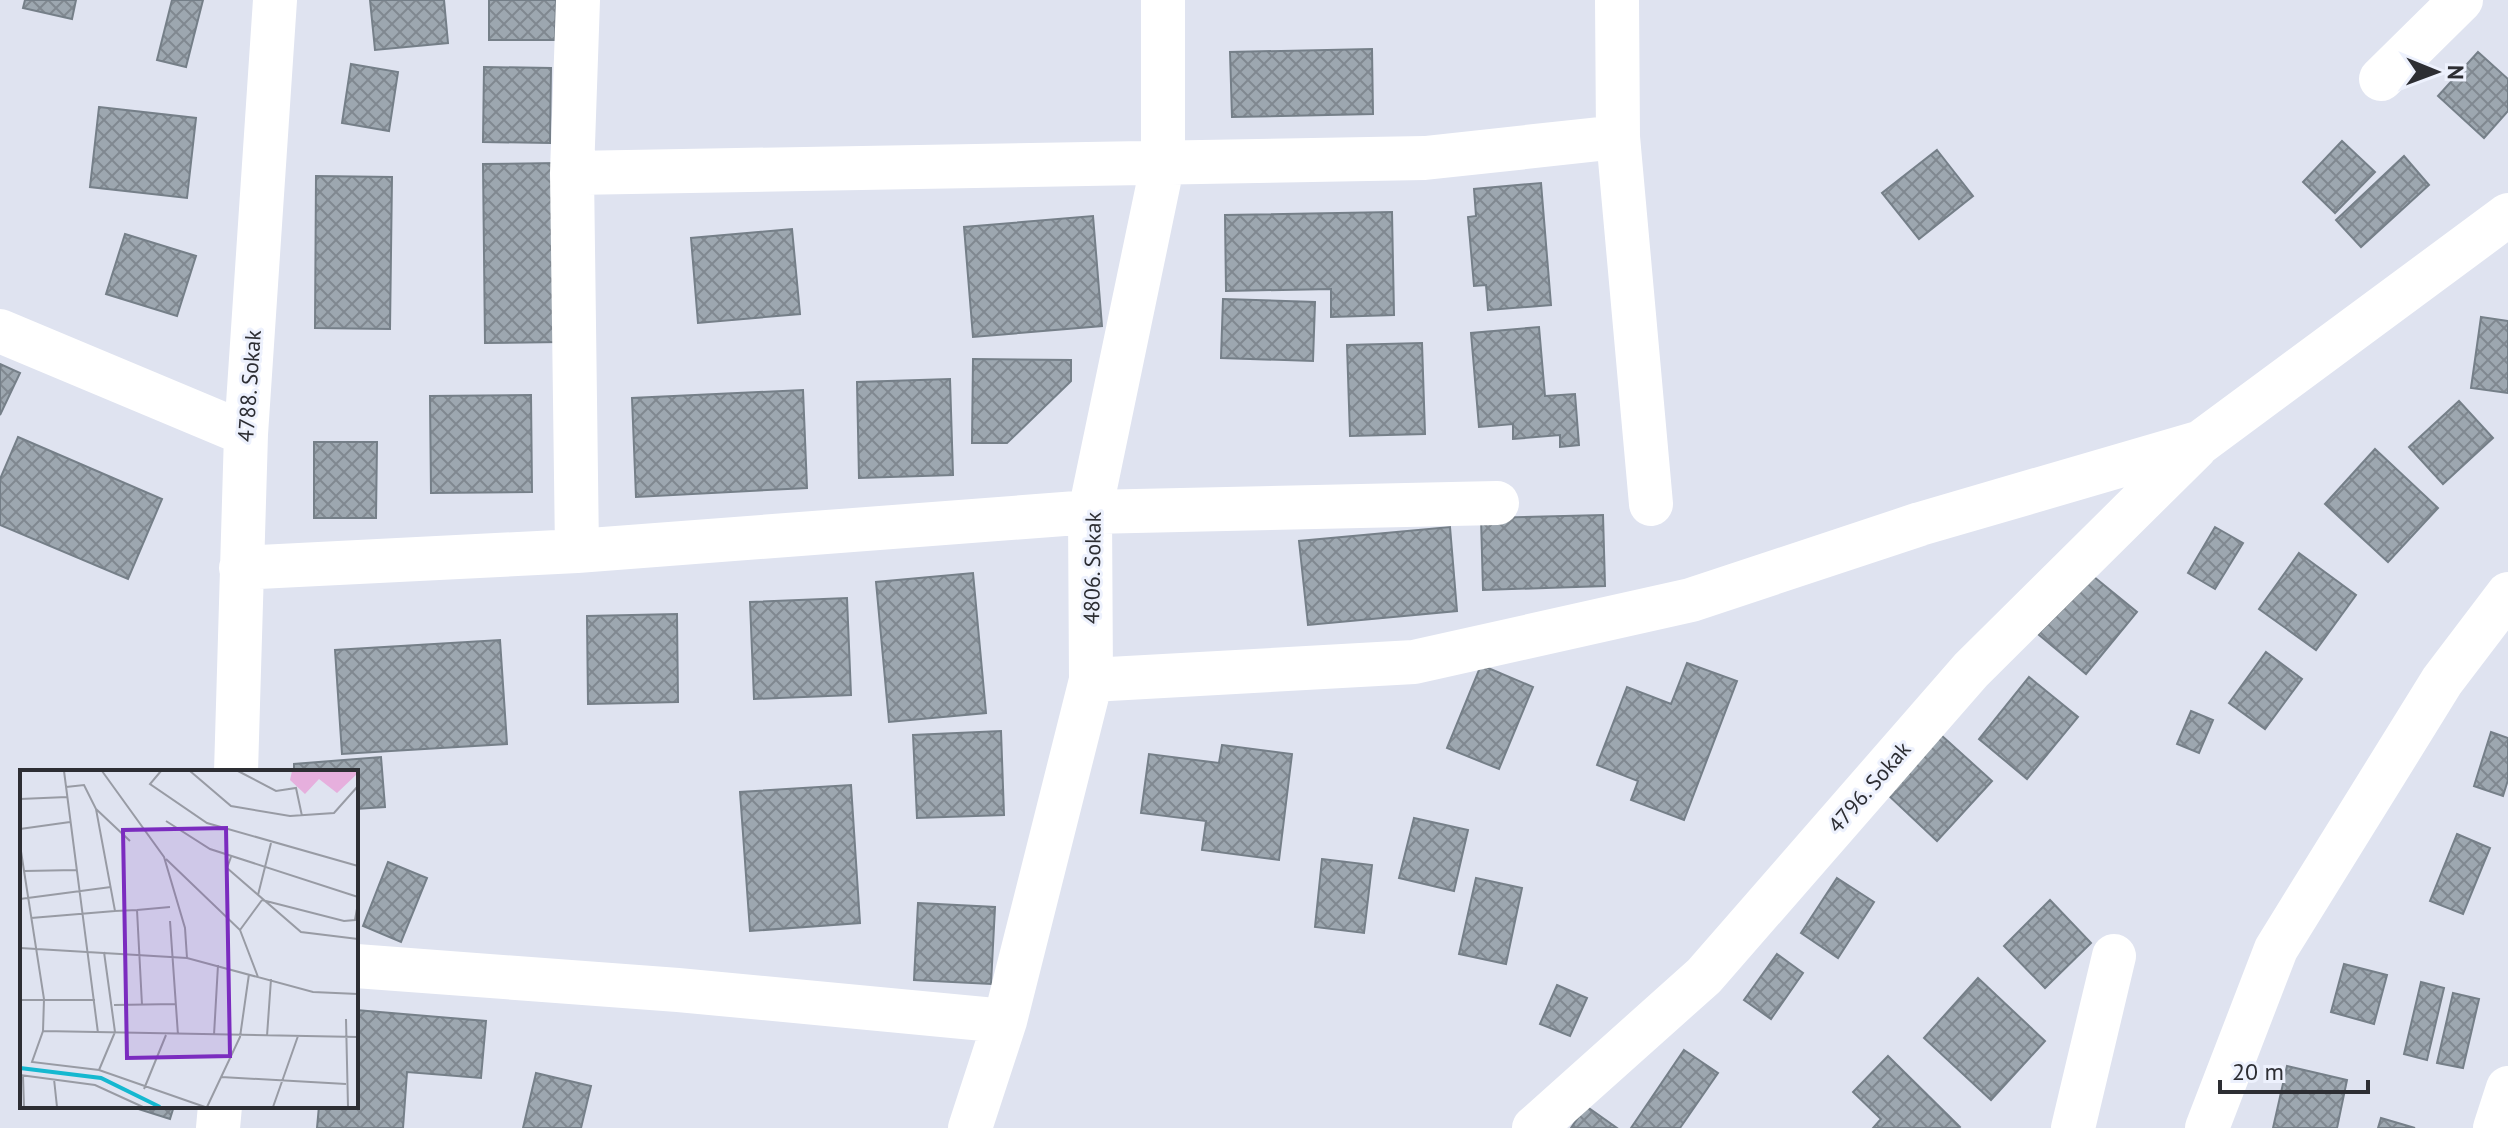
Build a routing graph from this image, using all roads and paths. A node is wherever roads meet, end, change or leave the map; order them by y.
1 (275, 0) edge
2 (578, 0) edge
3 (1163, 0) edge
4 (1617, 0) edge
5 (2461, 0) edge
6 (2381, 79) dead end
7 (1618, 137) junction
8 (1163, 162) junction
9 (572, 173) junction
10 (2508, 215) edge
11 (0, 331) edge
12 (246, 434) junction
13 (2201, 442) junction
14 (1497, 503) dead end
15 (1651, 504) dead end
16 (1090, 512) junction
17 (577, 551) junction
18 (241, 568) junction
19 (2508, 594) edge
20 (1091, 680) junction
21 (236, 770) edge
22 (2114, 956) dead end
23 (358, 966) edge
24 (1005, 1021) junction
25 (2508, 1088) edge
26 (220, 1108) edge
27 (218, 1128) edge
28 (970, 1128) edge
29 (1534, 1128) edge
30 (2073, 1128) edge
31 (2207, 1128) edge
32 (2495, 1128) edge

1 - 12 street, 4788. Sokak
2 - 9 street
3 - 8 street, 4806. Sokak
4 - 7 street
5 - 6 street
7 - 8 street
7 - 15 street
8 - 9 street
8 - 16 street, 4806. Sokak
9 - 17 street
10 - 13 street
11 - 12 street
12 - 18 street, 4788. Sokak
13 - 20 street
13 - 29 street, 4796. Sokak
14 - 16 street
16 - 17 street
16 - 20 street, 4806. Sokak
17 - 18 street
18 - 21 street, 4788. Sokak
19 - 31 street
20 - 24 street, 4806. Sokak
22 - 30 street
23 - 24 street
24 - 28 street, 4806. Sokak
25 - 32 street
26 - 27 street

